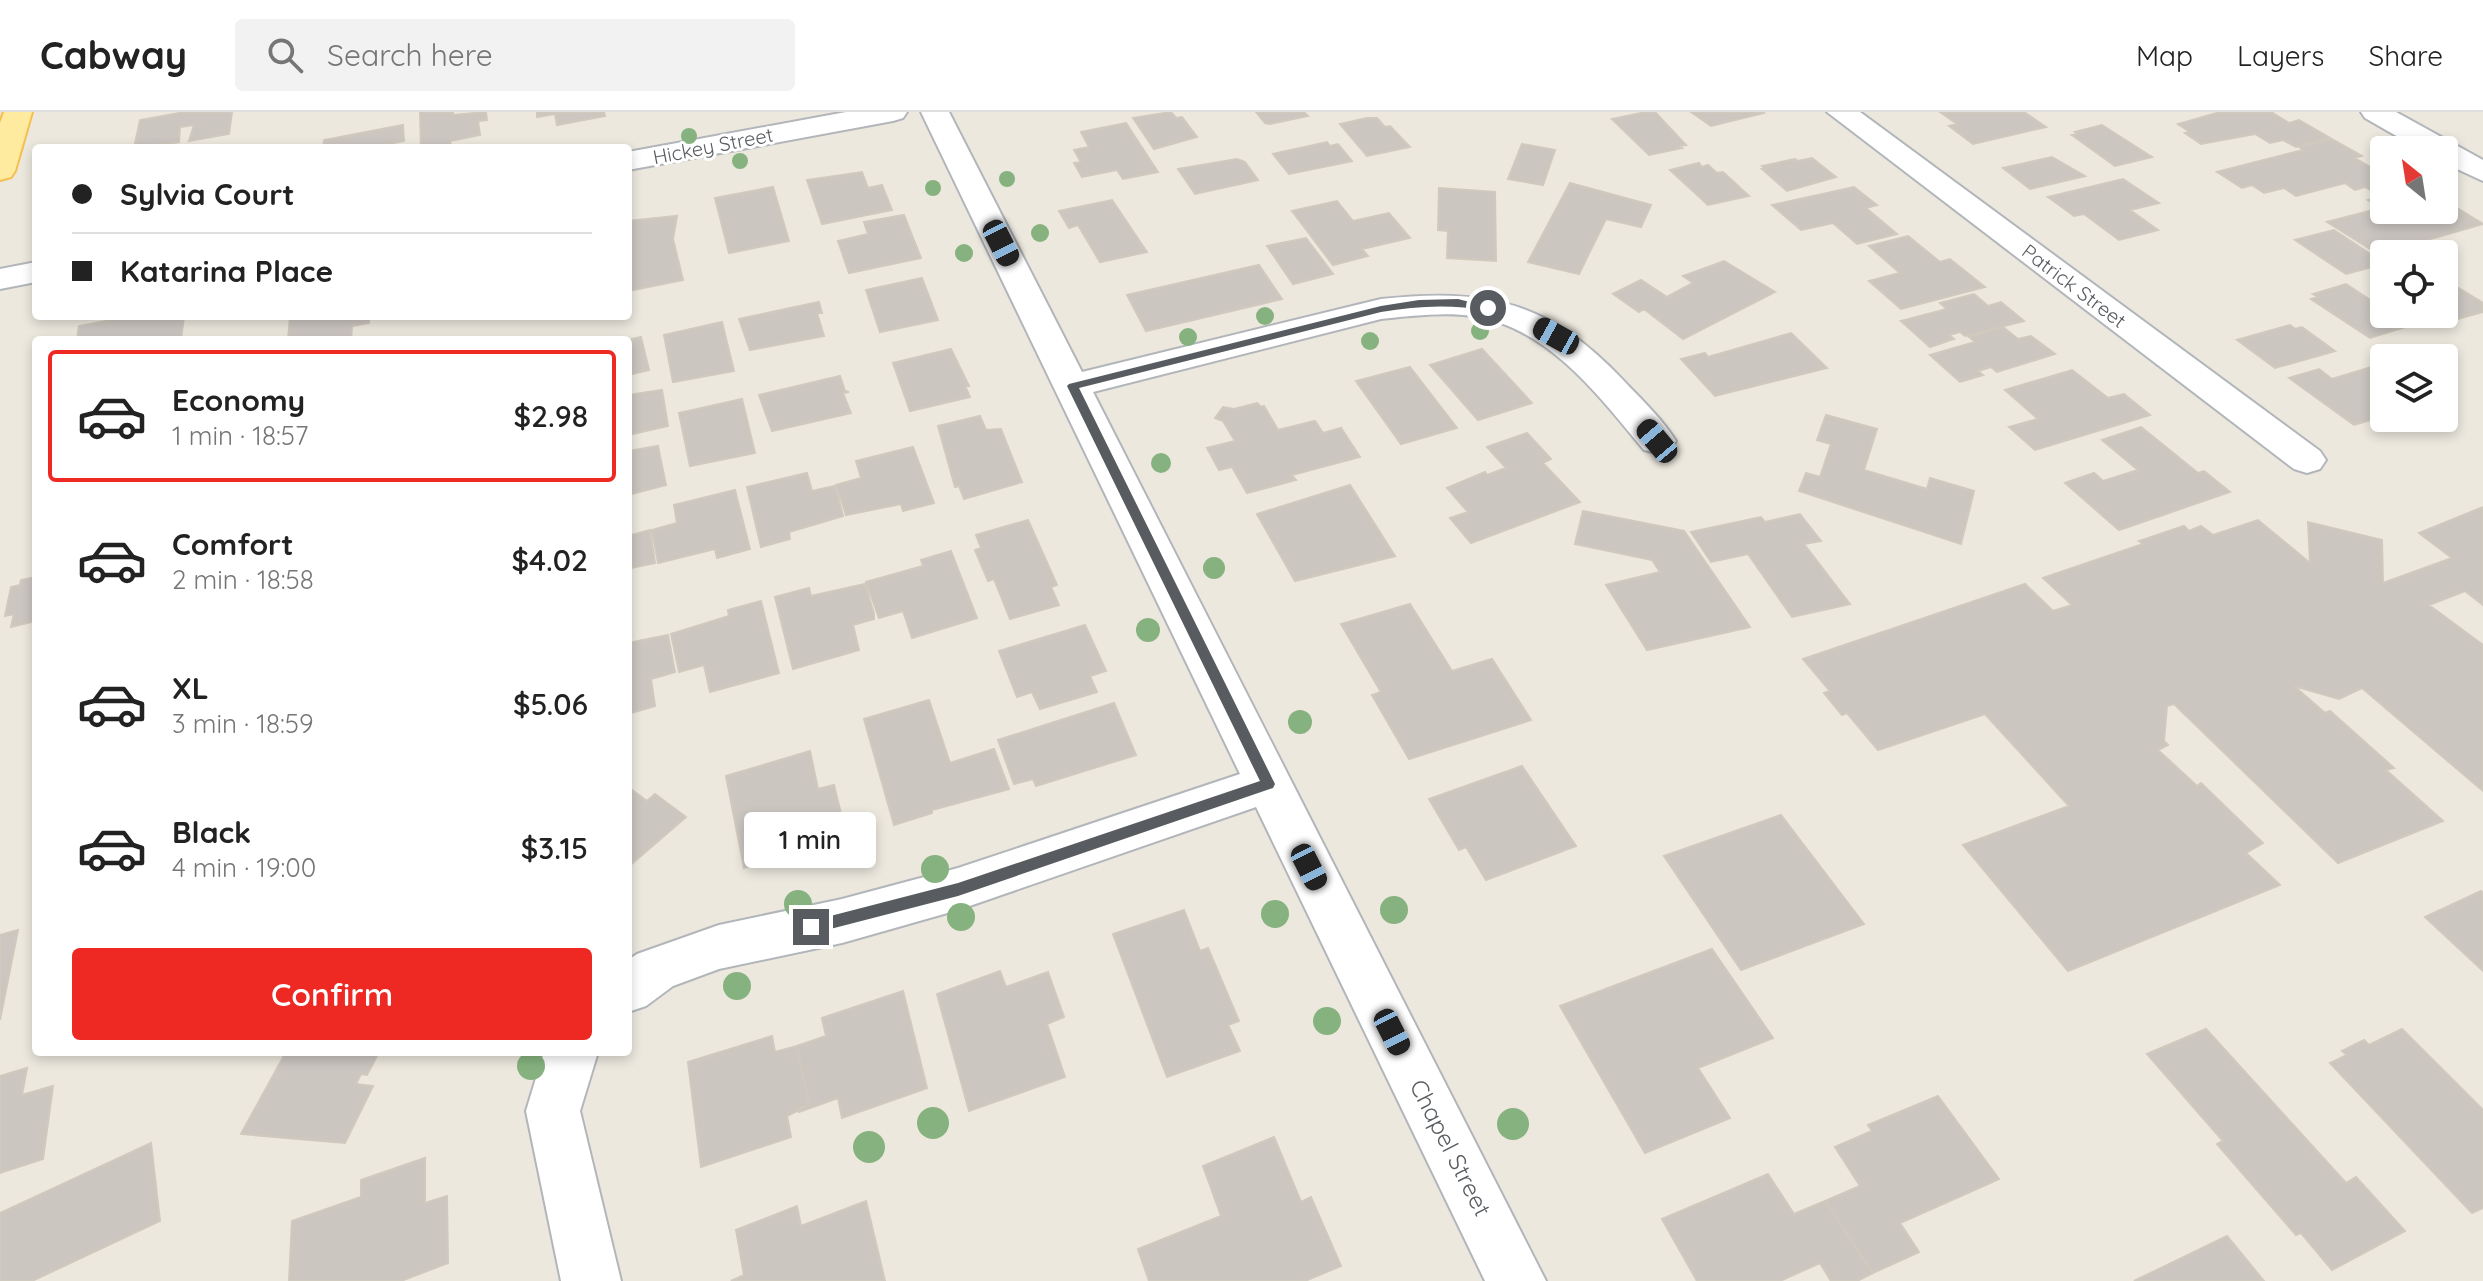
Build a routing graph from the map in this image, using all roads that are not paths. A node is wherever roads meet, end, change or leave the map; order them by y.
1 (18, 112) edge
2 (893, 112) edge
3 (935, 112) edge
4 (1841, 112) edge
5 (2375, 112) edge
6 (2419, 136) edge
7 (2458, 158) edge
8 (632, 160) edge
9 (0, 171) edge
10 (2483, 172) edge
11 (32, 273) edge
12 (0, 279) edge
13 (1072, 386) junction
14 (1657, 441) dead end
15 (2307, 460) dead end
16 (1268, 784) junction
17 (632, 986) edge
18 (570, 1056) edge
19 (591, 1281) edge
20 (1516, 1281) edge

1 - 9 main road
2 - 8 street, Hickey Street
3 - 13 street, Chapel Street
4 - 15 street, Patrick Street
5 - 6 street
7 - 10 street
11 - 12 street
13 - 14 street
13 - 16 street, Chapel Street
16 - 17 street
16 - 20 street, Chapel Street
18 - 19 street

